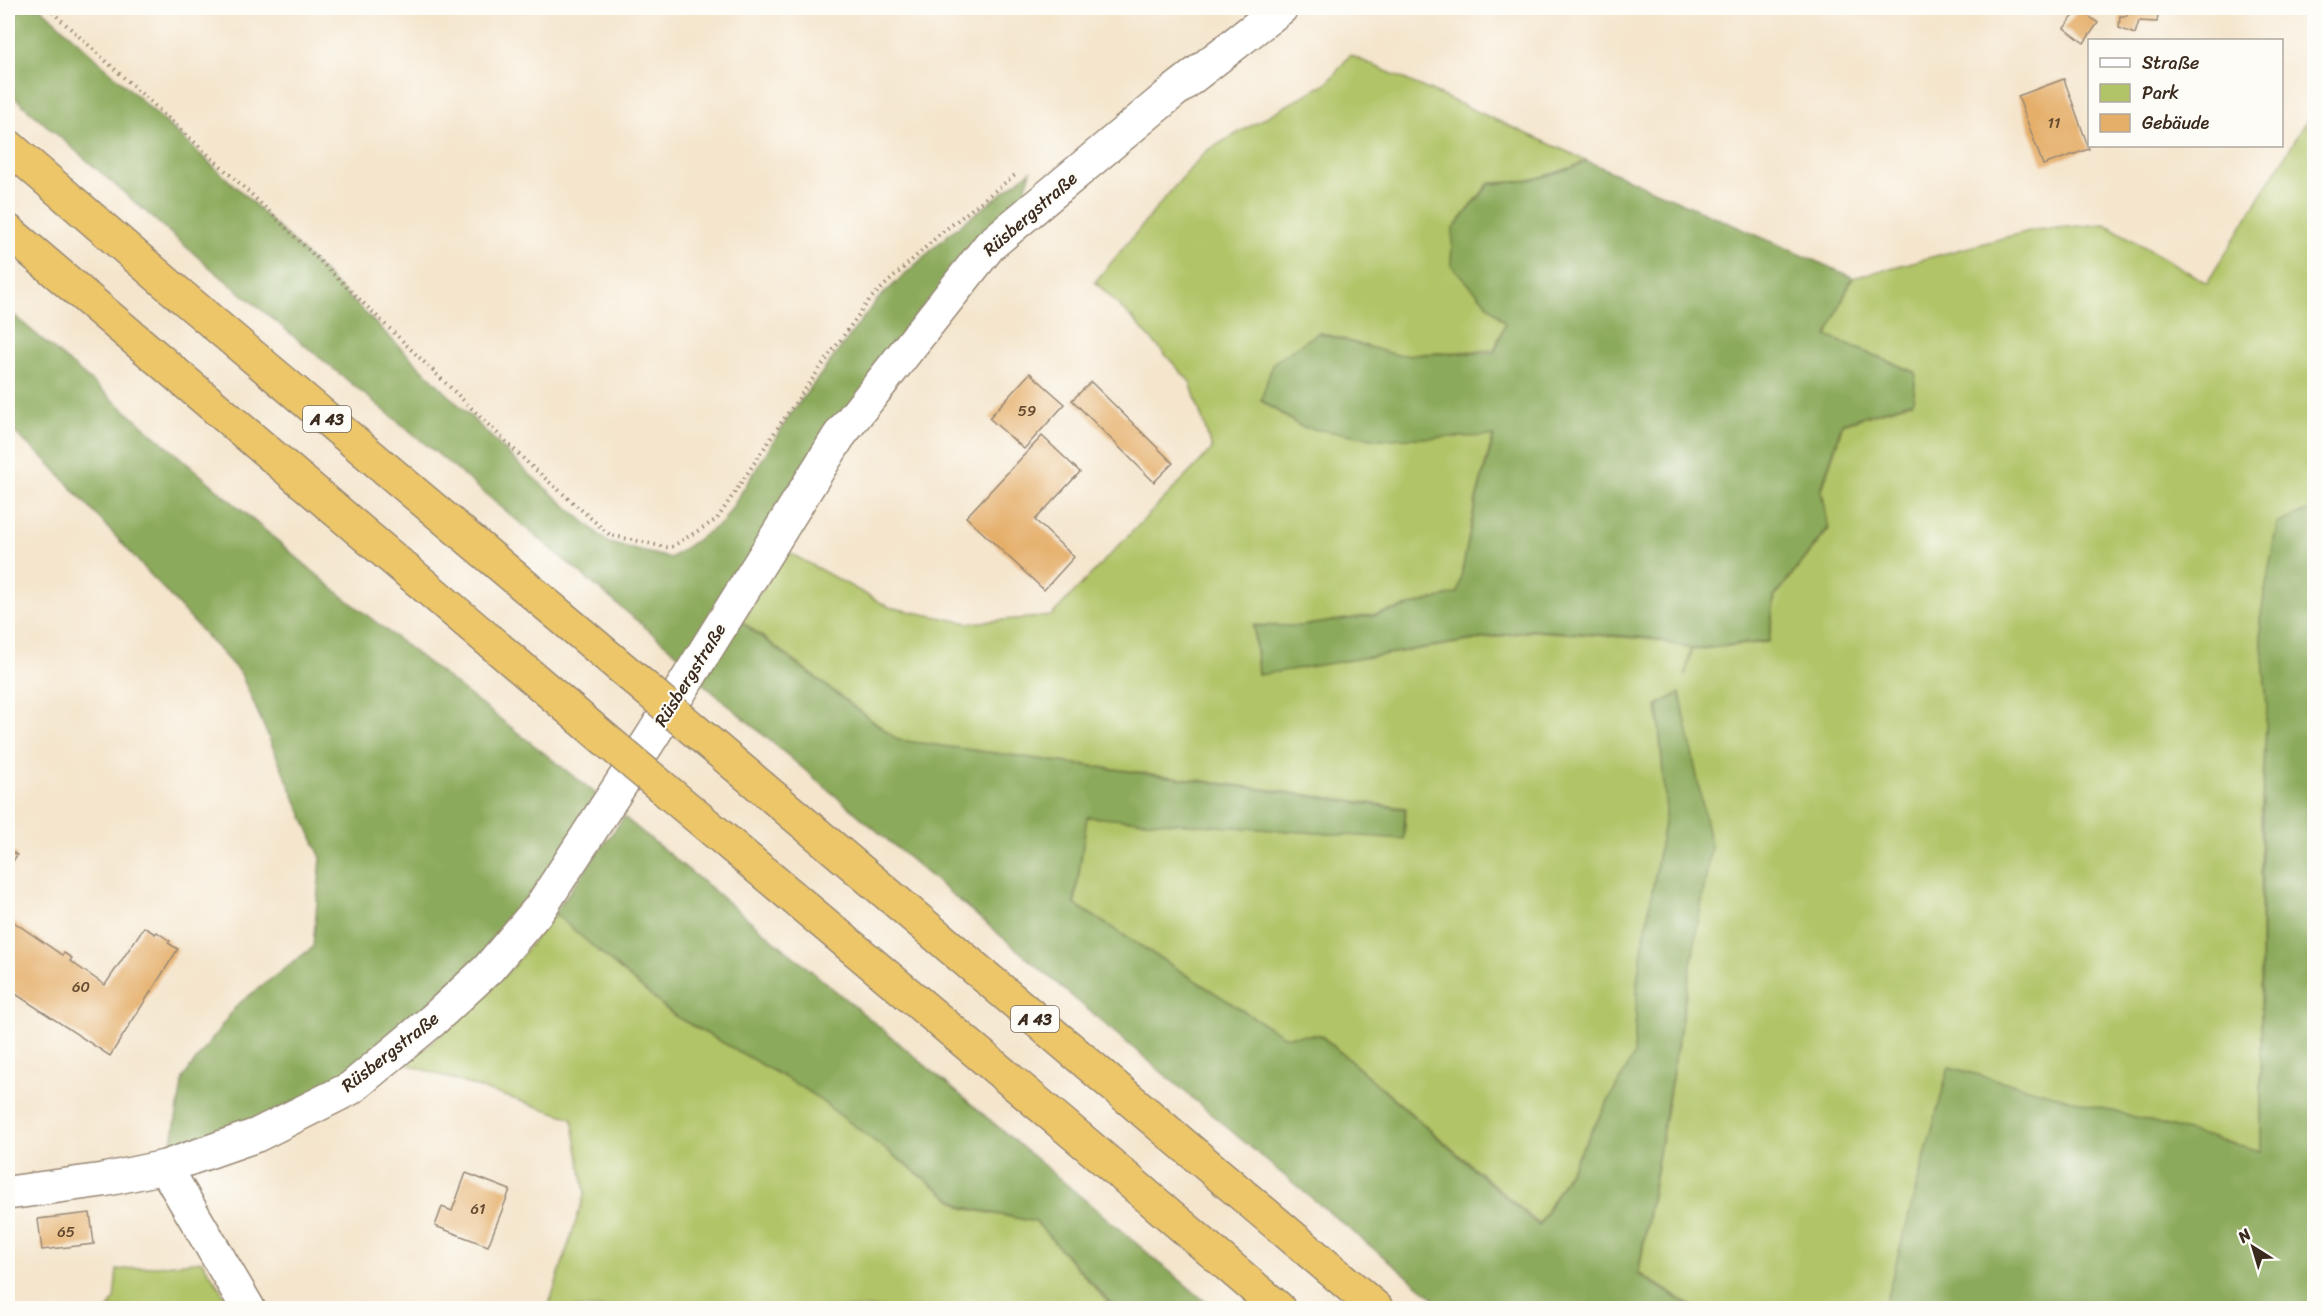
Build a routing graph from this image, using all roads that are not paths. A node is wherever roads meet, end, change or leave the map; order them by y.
1 (1281, 8) edge
2 (8, 146) edge
3 (8, 231) edge
4 (165, 1167) junction
5 (8, 1193) edge
6 (248, 1308) edge
7 (1278, 1308) edge
8 (1376, 1308) edge

1 - 4 street, Rüsbergstraße
2 - 8 highway, A 43, bridge
3 - 7 highway, bridge
4 - 5 street, Rüsbergstraße
4 - 6 street

